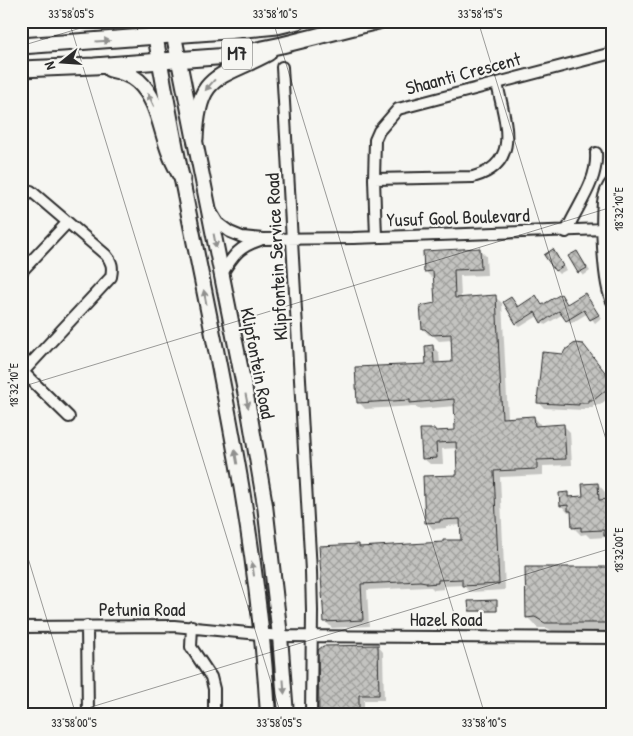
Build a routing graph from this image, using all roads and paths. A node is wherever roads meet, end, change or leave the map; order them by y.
1 (153, 21) edge
2 (298, 21) edge
3 (378, 21) edge
4 (173, 28) edge
5 (156, 37) junction
6 (282, 45) junction
7 (21, 46) edge
8 (612, 53) edge
9 (179, 60) junction
10 (160, 62) junction
11 (94, 66) junction
12 (282, 67) dead end
13 (21, 69) edge
14 (497, 83) junction
15 (195, 139) junction
16 (596, 153) dead end
17 (182, 178) junction
18 (374, 179) junction
19 (612, 180) edge
20 (21, 189) edge
21 (207, 201) junction
22 (67, 223) junction
23 (603, 229) junction
24 (566, 232) junction
25 (376, 237) junction
26 (263, 239) junction
27 (292, 239) junction
28 (21, 272) edge
29 (222, 275) junction
30 (612, 301) edge
31 (22, 373) edge
32 (69, 417) dead end
33 (87, 626) junction
34 (192, 626) junction
35 (21, 627) edge
36 (263, 635) junction
37 (280, 636) junction
38 (311, 636) junction
39 (612, 638) edge
40 (88, 715) edge
41 (214, 715) edge
42 (268, 715) edge
43 (286, 715) edge
44 (311, 715) edge

1 - 5 main road, Klipfontein Road
2 - 4 highway, M7
3 - 6 highway, M7
4 - 5 highway, M7
4 - 9 main road, Klipfontein Road
7 -> 5 highway, M7
5 - 10 main road, Klipfontein Road
6 - 9 highway, M7
6 -> 15 highway
8 - 14 street, Shaanti Crescent
9 - 10 highway, M7
9 - 15 main road, Klipfontein Road
10 - 11 highway, M7
10 - 17 main road, Klipfontein Road
11 - 13 highway, M7
17 -> 11 highway
12 - 27 street, Klipfontein Service Road
14 - 18 street, Shaanti Crescent
14 - 18 street
15 - 21 main road, Klipfontein Road
16 - 24 street
36 -> 17 main road, Klipfontein Road
18 - 25 street, Shaanti Crescent
19 - 23 street
20 - 22 street
21 - 26 street, Yusuf Gool Boulevard
21 -> 29 main road, Klipfontein Road
22 - 28 street
22 - 31 street
23 - 24 street, Yusuf Gool Boulevard
23 - 30 street
24 - 25 street, Yusuf Gool Boulevard
25 - 27 street, Yusuf Gool Boulevard
26 - 27 street, Yusuf Gool Boulevard
26 - 29 street, Yusuf Gool Boulevard
27 - 38 street, Klipfontein Service Road
29 -> 37 main road, Klipfontein Road
31 - 32 street
33 - 34 street, Petunia Road
33 - 35 street, Petunia Road
33 - 40 street
34 - 36 street, Petunia Road
34 - 41 street
36 - 37 street, Petunia Road
36 - 42 main road, Klipfontein Road
37 - 38 street, Hazel Road
37 -> 43 main road, Klipfontein Road
38 - 39 street, Hazel Road
38 - 44 street, Klipfontein Service Road

